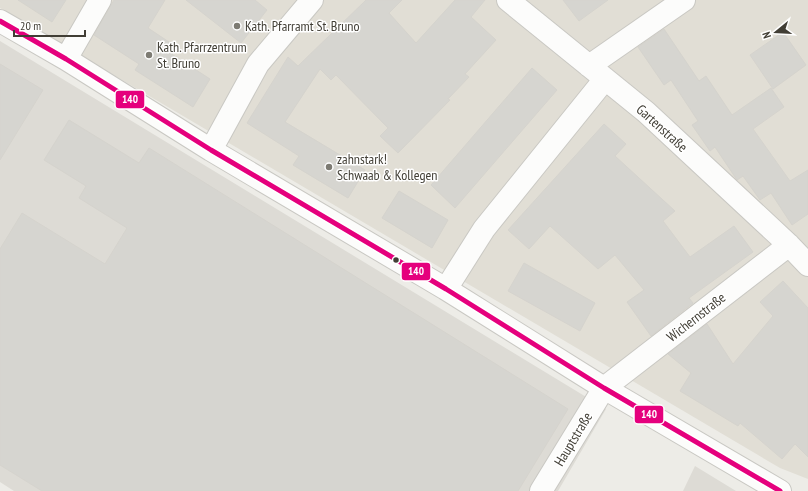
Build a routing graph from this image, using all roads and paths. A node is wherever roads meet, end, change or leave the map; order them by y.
1 (100, 0) edge
2 (312, 0) edge
3 (684, 0) edge
4 (517, 3) edge
5 (0, 21) edge
6 (66, 60) junction
7 (597, 72) junction
8 (211, 150) junction
9 (789, 245) junction
10 (808, 264) edge
11 (446, 289) junction
12 (604, 388) junction
13 (542, 491) edge
14 (780, 491) edge

1 - 6 street
2 - 8 street
3 - 7 street
4 - 7 street, Gartenstraße
5 - 6 street
6 - 8 street
7 - 9 street, Gartenstraße
7 - 11 street
8 - 11 street
9 - 10 street, Gartenstraße
9 - 12 street, Wichernstraße
11 - 12 street
12 - 13 street, Hauptstraße
12 - 14 street

